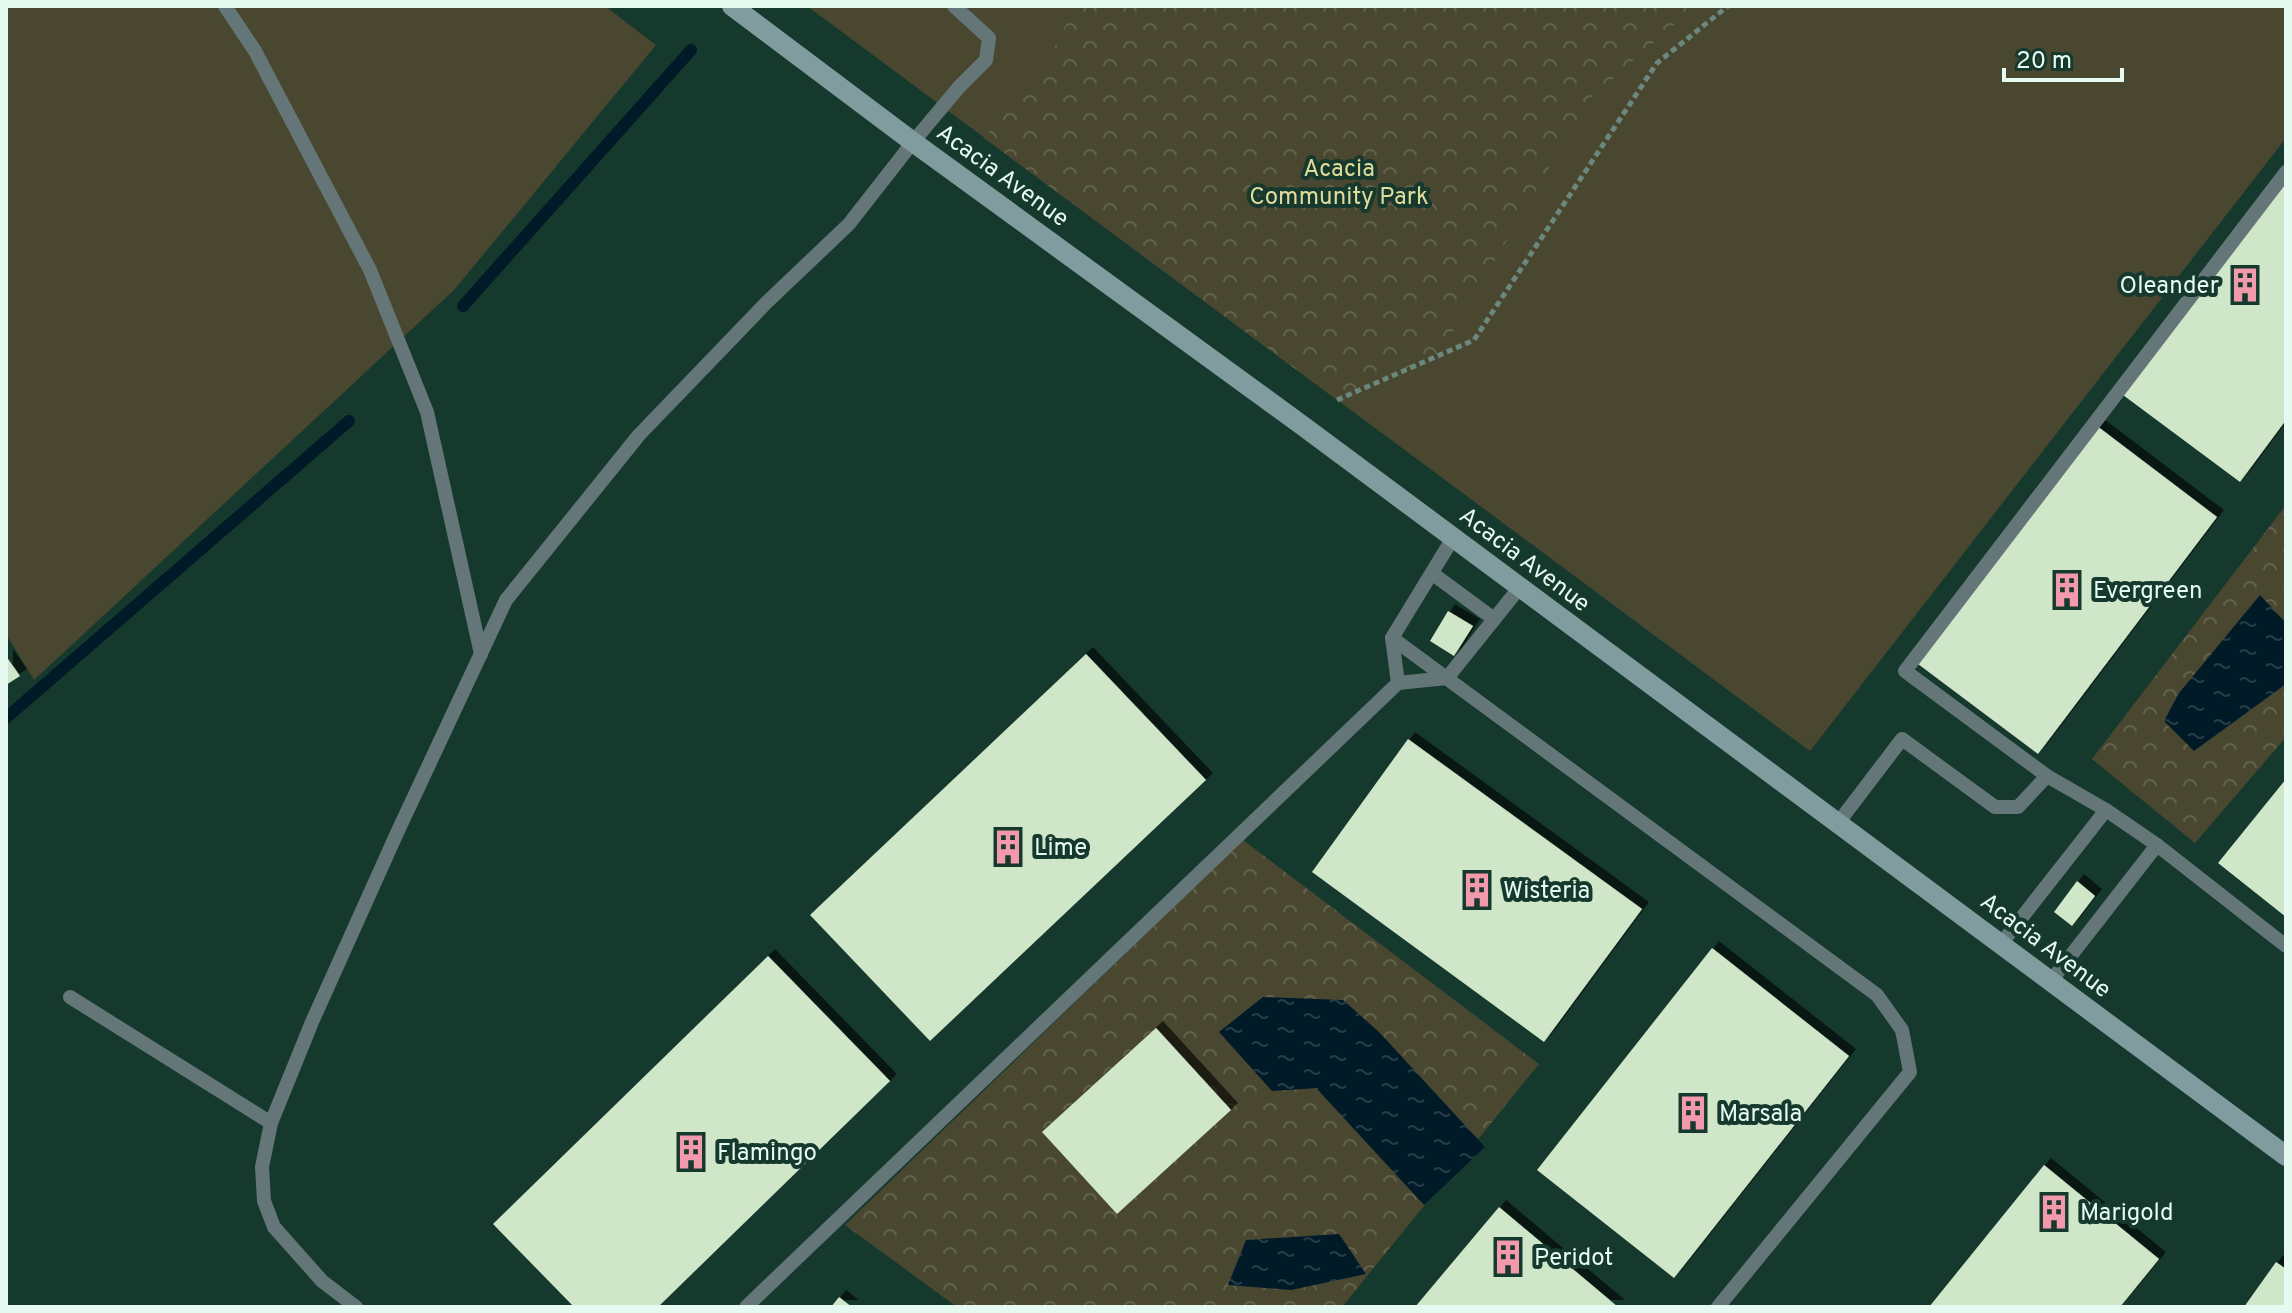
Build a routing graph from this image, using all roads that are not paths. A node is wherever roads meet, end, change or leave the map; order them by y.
1 (225, 6) edge
2 (732, 6) edge
3 (954, 6) edge
4 (913, 142) junction
5 (2286, 172) edge
6 (1453, 538) junction
7 (1433, 574) junction
8 (1520, 587) junction
9 (1494, 619) junction
10 (1392, 638) junction
11 (481, 654) junction
12 (1447, 678) junction
13 (1398, 683) junction
14 (2047, 776) junction
15 (2106, 810) junction
16 (1838, 823) junction
17 (2157, 845) junction
18 (2001, 944) junction
19 (2286, 946) edge
20 (2051, 981) junction
21 (70, 997) dead end
22 (271, 1123) junction
23 (2286, 1156) edge
24 (356, 1307) edge
25 (746, 1307) edge
26 (1718, 1307) edge

1 - 11 lane
2 - 4 street, Acacia Avenue
3 - 4 lane
4 - 6 street, Acacia Avenue
4 - 11 lane
5 - 14 lane
6 - 7 lane
6 - 8 street, Acacia Avenue
7 - 9 lane
7 - 10 lane
8 - 9 lane
8 - 16 street, Acacia Avenue
9 - 12 lane
10 - 12 lane
10 - 13 lane
11 - 22 lane
12 - 13 lane
12 - 26 lane
13 - 25 lane
14 - 15 lane
14 - 16 lane
15 - 17 lane
15 - 18 lane
16 - 18 street, Acacia Avenue
17 - 19 lane
17 - 20 lane
18 - 20 street, Acacia Avenue
20 - 23 street, Acacia Avenue
21 - 22 lane
22 - 24 lane

